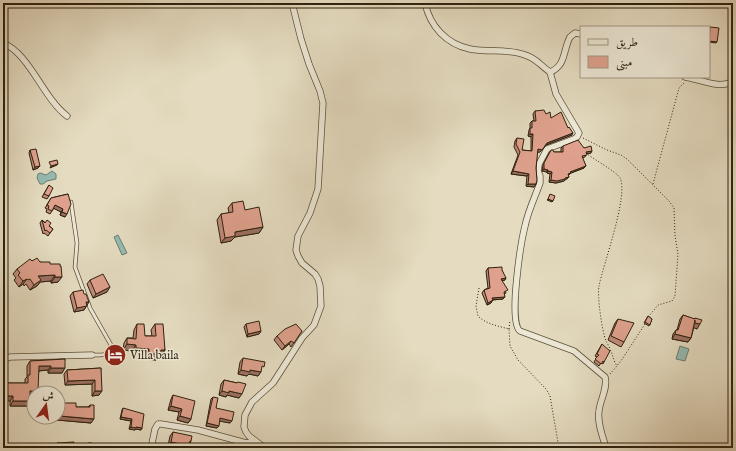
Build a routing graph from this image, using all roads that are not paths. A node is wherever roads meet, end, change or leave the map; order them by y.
1 (292, 3) edge
2 (425, 3) edge
3 (580, 34) edge
4 (3, 43) edge
5 (550, 72) junction
6 (691, 78) edge
7 (733, 81) edge
8 (67, 116) dead end
9 (72, 202) edge
10 (92, 355) joint
11 (3, 360) edge
12 (255, 441) junction
13 (151, 448) edge
14 (265, 448) edge
15 (606, 448) edge

1 - 12 street
2 - 5 street
3 - 5 street
4 - 8 street
5 - 15 street
6 - 7 street
9 - 10 lane
10 - 11 street
12 - 13 street
12 - 14 street

